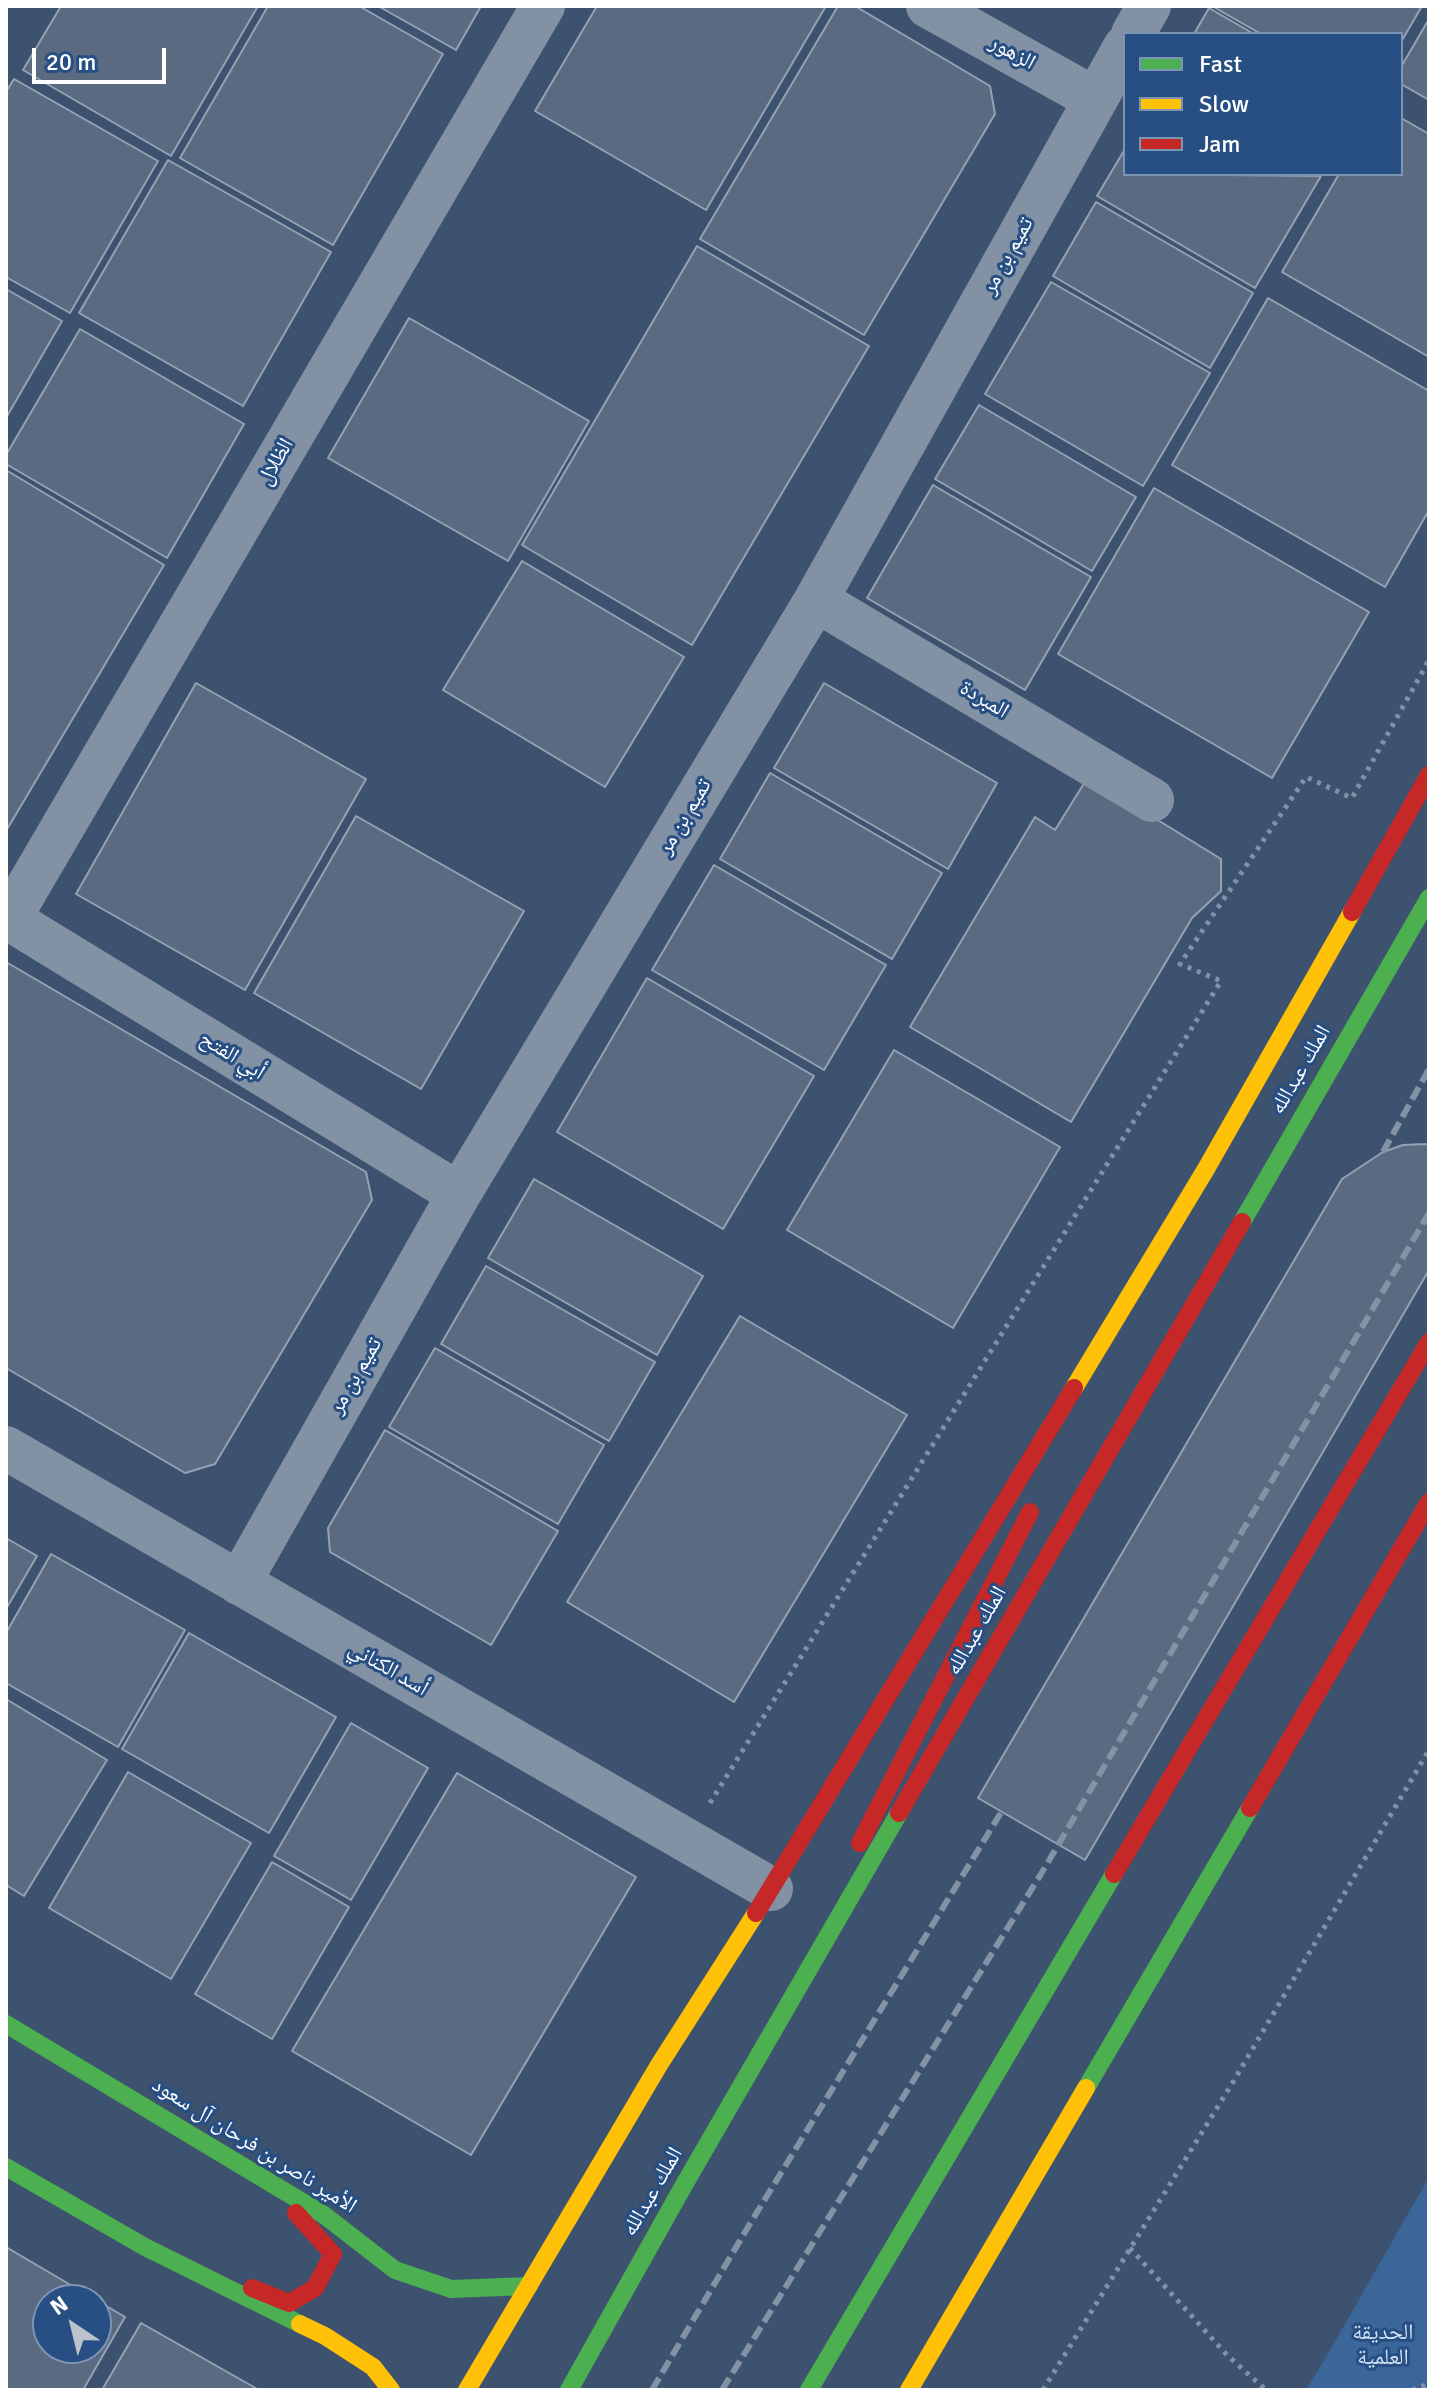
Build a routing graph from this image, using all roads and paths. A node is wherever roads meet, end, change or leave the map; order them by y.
1 (543, 6) edge
2 (928, 6) edge
3 (1149, 6) edge
4 (1134, 32) edge
5 (1123, 50) edge
6 (1095, 99) junction
7 (816, 600) junction
8 (1429, 660) edge
9 (1429, 775) edge
10 (1152, 800) dead end
11 (1429, 898) edge
12 (8, 918) edge
13 (1206, 1169) junction
14 (459, 1194) junction
15 (1429, 1342) edge
16 (1083, 1409) dead end
17 (6, 1448) edge
18 (1040, 1493) dead end
19 (1429, 1502) edge
20 (239, 1583) junction
21 (1429, 1750) edge
22 (686, 1841) junction
23 (771, 1889) junction
24 (6, 2024) edge
25 (6, 2167) edge
26 (251, 2168) junction
27 (684, 2185) junction
28 (145, 2247) junction
29 (1130, 2248) junction
30 (529, 2286) junction
31 (1429, 2384) edge
32 (391, 2390) edge
33 (467, 2390) edge
34 (569, 2390) edge
35 (809, 2390) edge
36 (909, 2390) edge
37 (1043, 2390) edge
38 (1266, 2390) edge
39 (1412, 2390) edge

1 - 12 street, الظلال
2 - 6 street, الزهور
3 - 4 street
5 - 6 street, تميم بن مر
6 - 7 street, تميم بن مر
7 - 10 street, المبردة
7 - 14 street, تميم بن مر
8 - 22 path
9 - 13 main road
11 - 27 main road, الملك عبدالله
12 - 14 street, أبي الفتح
13 - 16 main road
13 - 23 main road
14 - 20 street, تميم بن مر
15 - 35 main road
17 - 20 street, أسد الكناني
18 - 27 main road
19 - 36 main road
20 - 22 street, أسد الكناني
21 - 29 path
22 - 23 street, أسد الكناني
23 - 30 main road
24 - 26 main road, الأمير ناصر بن فرحان آل سعود
25 - 28 main road
26 - 28 main road
26 - 30 main road, الأمير ناصر بن فرحان آل سعود
27 - 34 main road, الملك عبدالله
28 - 32 main road
29 - 37 path
29 - 38 path
30 - 33 main road
31 - 39 path

